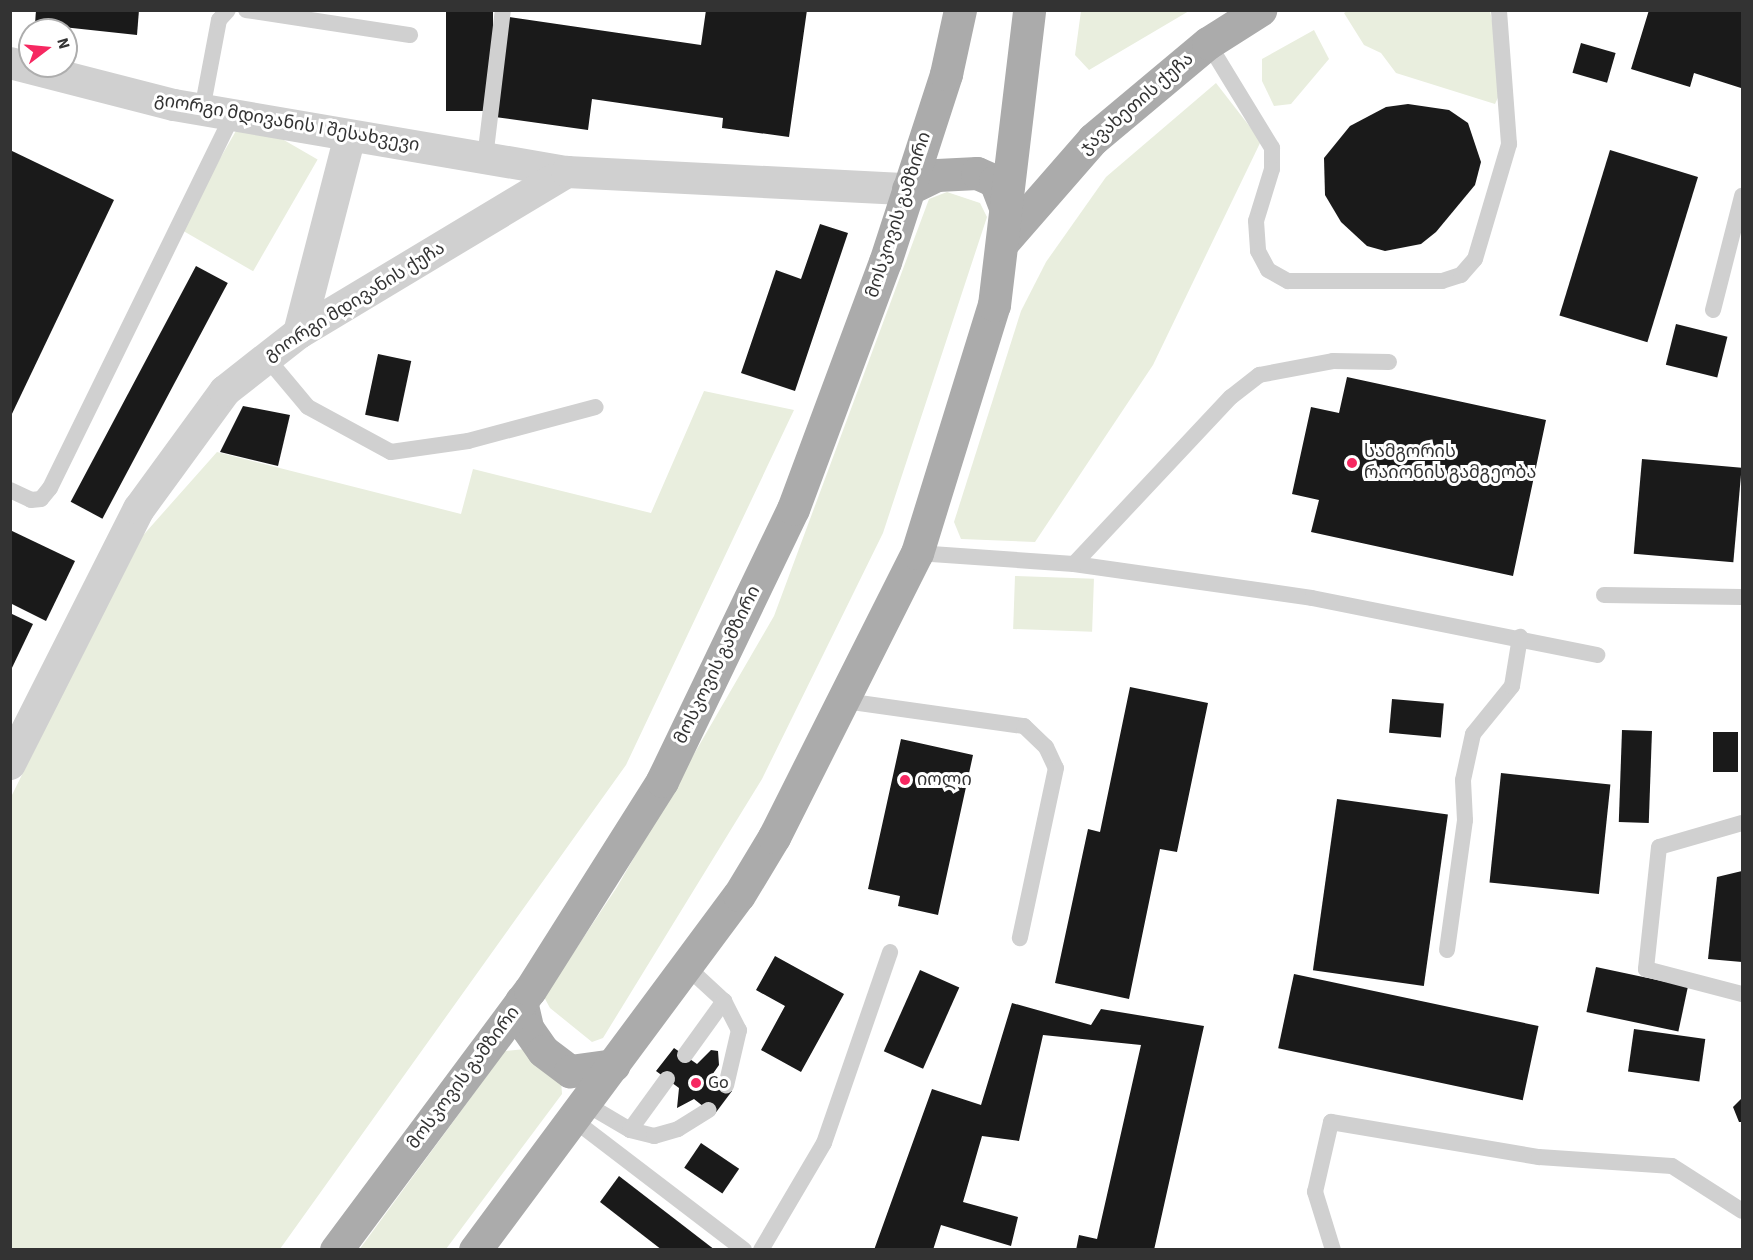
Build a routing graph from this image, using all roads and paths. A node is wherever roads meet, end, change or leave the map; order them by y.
1 (228, 10) edge
2 (246, 10) edge
3 (503, 10) edge
4 (960, 10) edge
5 (976, 10) edge
6 (1029, 10) edge
7 (1260, 10) edge
8 (1499, 10) edge
9 (410, 35) dead end
10 (1208, 44) junction
11 (11, 63) edge
12 (946, 74) junction
13 (202, 110) junction
14 (232, 115) junction
15 (350, 135) junction
16 (485, 158) junction
17 (567, 172) junction
18 (908, 189) junction
19 (1743, 196) edge
20 (1006, 227) junction
21 (1713, 310) dead end
22 (299, 333) junction
23 (266, 357) junction
24 (1389, 362) dead end
25 (596, 407) dead end
26 (10, 490) edge
27 (917, 553) junction
28 (1074, 564) junction
29 (1604, 595) dead end
30 (1743, 597) edge
31 (1520, 637) junction
32 (1597, 655) dead end
33 (845, 701) junction
34 (10, 764) edge
35 (1743, 823) edge
36 (1020, 938) dead end
37 (1447, 950) dead end
38 (891, 952) dead end
39 (687, 967) junction
40 (1743, 994) edge
41 (521, 1001) junction
42 (724, 1001) junction
43 (685, 1055) dead end
44 (614, 1065) junction
45 (667, 1079) dead end
46 (726, 1086) dead end
47 (708, 1110) dead end
48 (580, 1112) junction
49 (630, 1130) junction
50 (1743, 1211) edge
51 (336, 1250) edge
52 (475, 1250) edge
53 (744, 1250) edge
54 (761, 1250) edge
55 (1333, 1250) edge

1 - 13 lane
2 - 9 lane
3 - 16 lane
4 - 12 main road, მოსკოვის გამზირი
5 - 12 main road
6 - 20 main road
7 - 10 main road, ჯავახეთის ქუჩა
8 - 10 lane
10 - 20 main road, ჯავახეთის ქუჩა
11 - 13 street, გიორგი მდივანის I შესახვევი
12 - 18 main road, მოსკოვის გამზირი
13 - 14 street, გიორგი მდივანის I შესახვევი
14 - 15 street, გიორგი მდივანის I შესახვევი
14 - 26 lane
15 - 16 street, გიორგი მდივანის I შესახვევი
15 - 22 street
16 - 17 street, გიორგი მდივანის I შესახვევი
17 - 18 street
17 - 22 street, გიორგი მდივანის ქუჩა
18 - 20 main road
18 - 41 main road, მოსკოვის გამზირი
19 - 21 lane
20 - 27 main road
22 - 23 street, გიორგი მდივანის ქუჩა
23 - 25 lane
23 - 34 street, გიორგი მდივანის ქუჩა
24 - 28 lane
27 - 28 lane
27 - 33 main road
28 - 31 lane
29 - 30 lane
31 - 32 lane
31 - 37 lane
33 - 36 lane
33 - 39 main road
35 - 40 lane
38 - 54 lane
39 - 42 lane
39 - 44 main road
41 - 44 main road
41 - 51 main road, მოსკოვის გამზირი
42 - 43 lane
42 - 46 lane
44 - 48 main road
45 - 49 lane
47 - 49 lane
48 - 49 lane
48 - 52 main road
48 - 53 lane
50 - 55 lane

